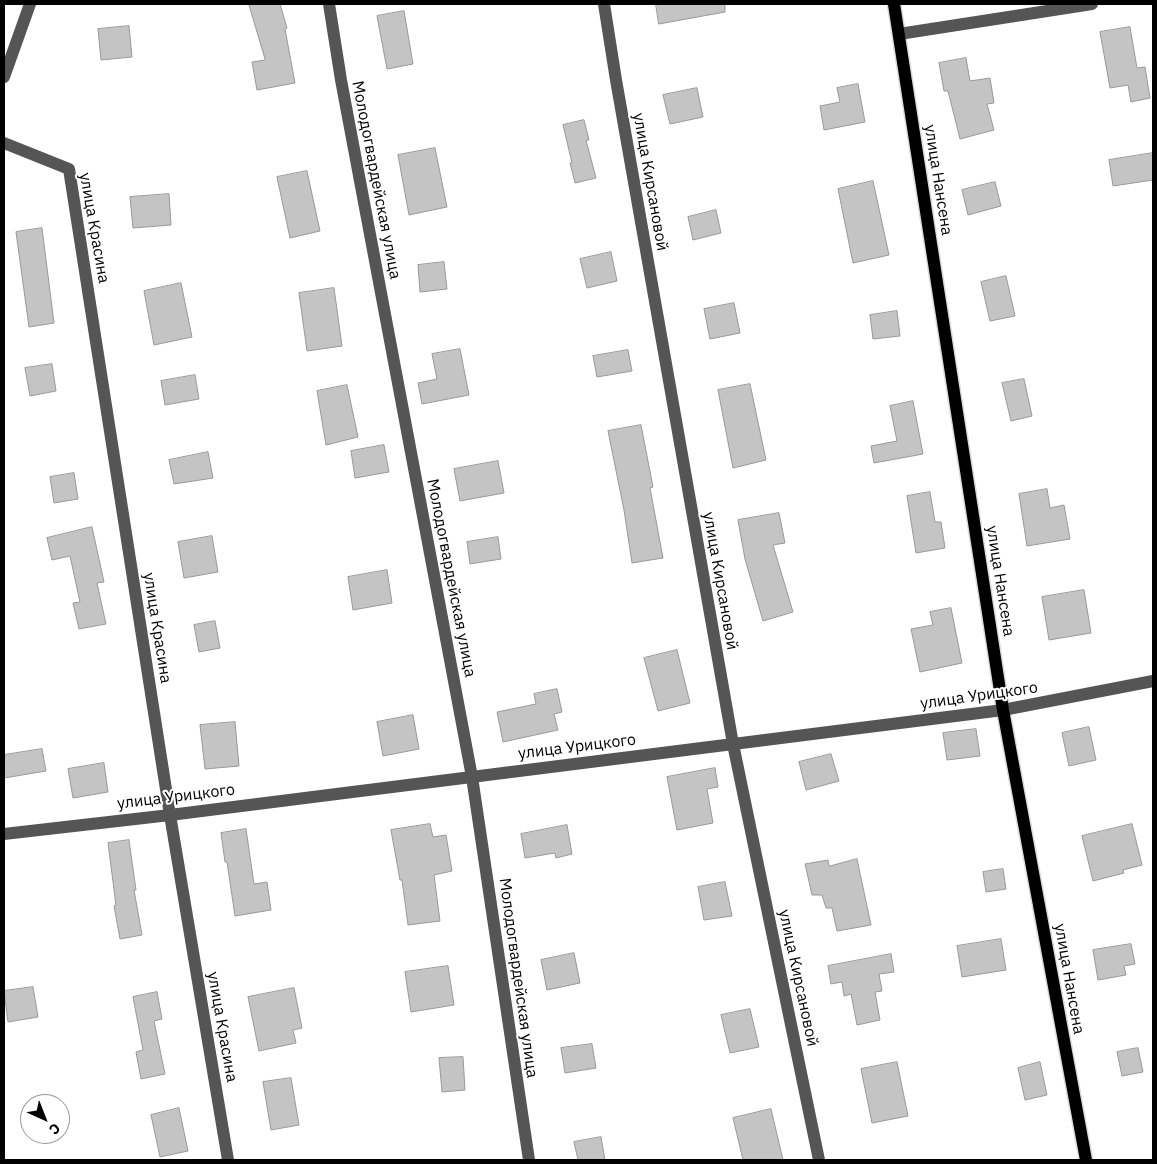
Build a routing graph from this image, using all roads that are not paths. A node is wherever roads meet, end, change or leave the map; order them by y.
1 (30, 4) edge
2 (329, 4) edge
3 (604, 4) edge
4 (894, 4) edge
5 (1092, 4) edge
6 (899, 34) junction
7 (4, 77) edge
8 (4, 143) edge
9 (1153, 681) edge
10 (1003, 710) junction
11 (733, 744) junction
12 (472, 777) junction
13 (170, 815) junction
14 (4, 834) edge
15 (228, 1160) edge
16 (528, 1160) edge
17 (819, 1160) edge
18 (1086, 1160) edge

1 - 7 street
2 - 12 street, Молодогвардейская улица
3 - 11 street, улица Кирсановой
4 - 6 main road, улица Нансена
5 - 6 street
6 - 10 main road, улица Нансена
8 - 13 street, улица Красина
9 - 10 street, улица Урицкого
10 - 11 street, улица Урицкого
10 - 18 main road, улица Нансена
11 - 12 street, улица Урицкого
11 - 17 street, улица Кирсановой
12 - 13 street, улица Урицкого
12 - 16 street, Молодогвардейская улица
13 - 14 street, улица Урицкого
13 - 15 street, улица Красина

